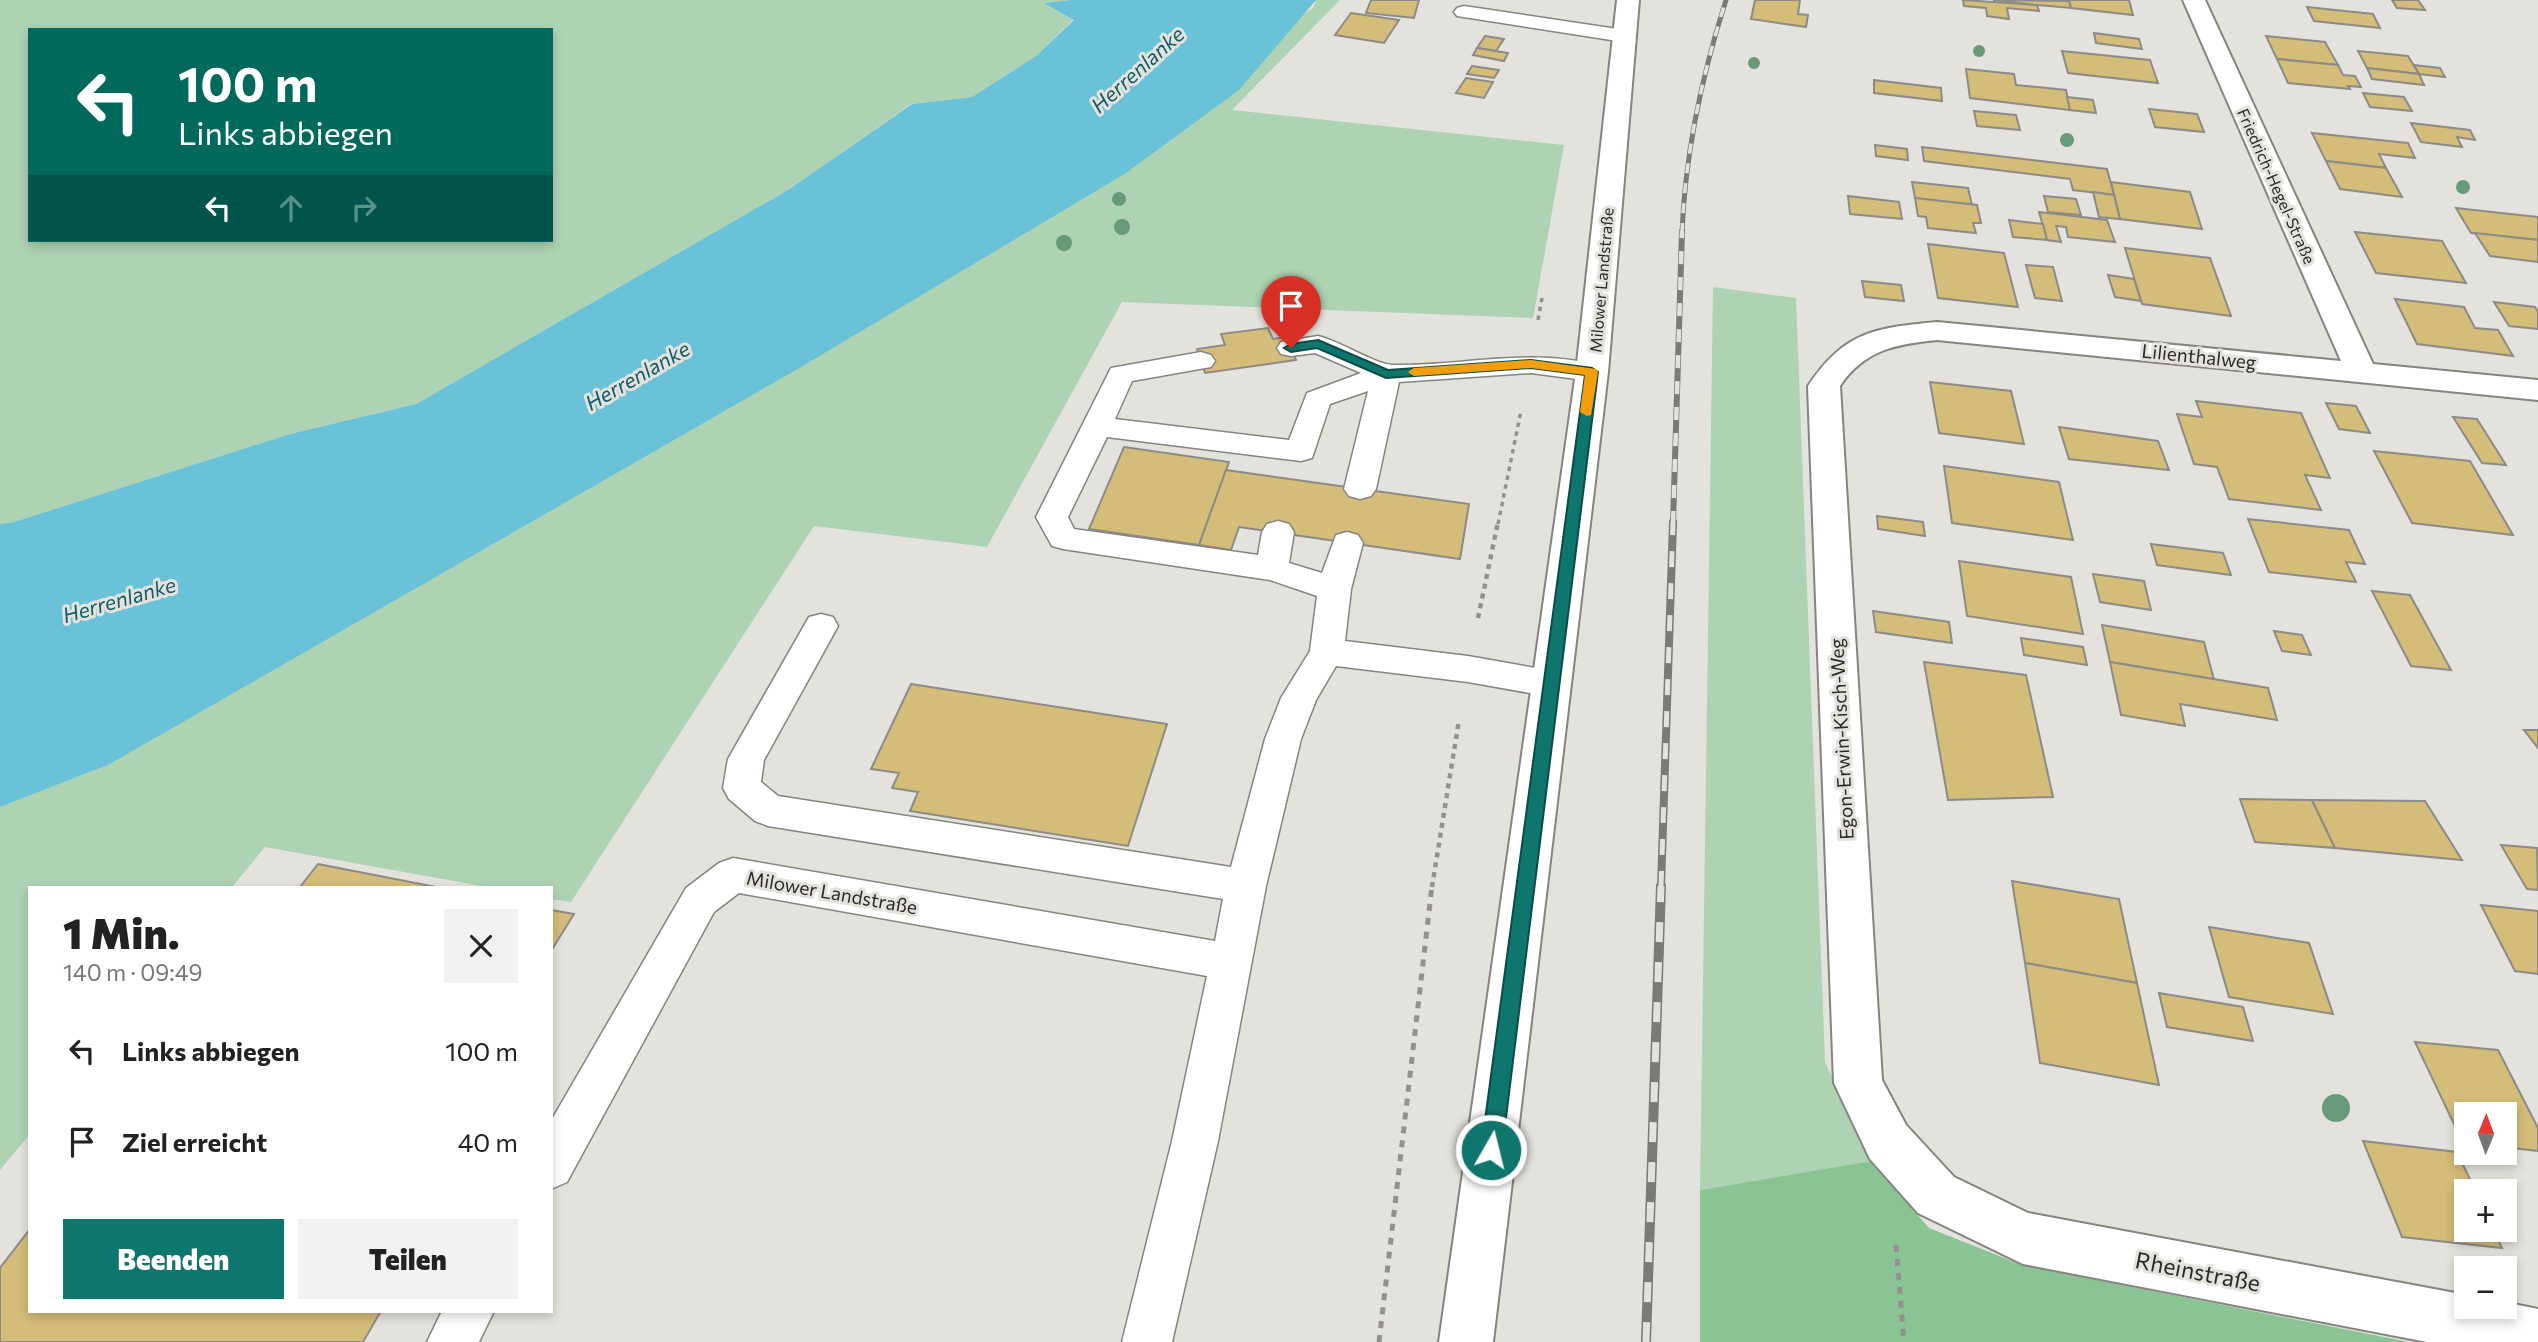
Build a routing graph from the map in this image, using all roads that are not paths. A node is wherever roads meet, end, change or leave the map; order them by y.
1 (2193, 0) edge
2 (1464, 12) dead end
3 (1626, 18) edge
4 (1861, 345) joint
5 (1291, 348) dead end
6 (1201, 361) dead end
7 (1592, 372) junction
8 (2361, 372) junction
9 (1386, 374) junction
10 (2538, 390) edge
11 (1097, 426) junction
12 (1360, 489) dead end
13 (1278, 532) dead end
14 (1347, 543) dead end
15 (1272, 569) junction
16 (1334, 589) junction
17 (821, 626) dead end
18 (1327, 652) junction
19 (1552, 684) junction
20 (1246, 886) junction
21 (1230, 962) junction
22 (1888, 1142) joint
23 (553, 1162) edge
24 (468, 1313) edge
25 (2538, 1336) edge
26 (452, 1342) edge
27 (1147, 1342) edge
28 (1466, 1342) edge

1 - 8 street, Friedrich-Hegel-Straße
2 - 3 lane
3 - 7 street, Milower Landstraße
4 - 8 street, Lilienthalweg
4 - 22 street, Egon-Erwin-Kisch-Weg
5 - 9 lane
6 - 11 lane
7 - 9 lane
7 - 19 street, Milower Landstraße
8 - 10 street, Lilienthalweg
9 - 11 lane
9 - 12 lane
11 - 15 lane
13 - 15 lane
14 - 16 lane
15 - 16 lane
16 - 18 lane
17 - 20 lane
18 - 19 lane
18 - 20 lane
19 - 28 street, Milower Landstraße
20 - 21 lane
21 - 23 lane, Milower Landstraße
21 - 27 lane
22 - 25 street, Rheinstraße
24 - 26 lane

